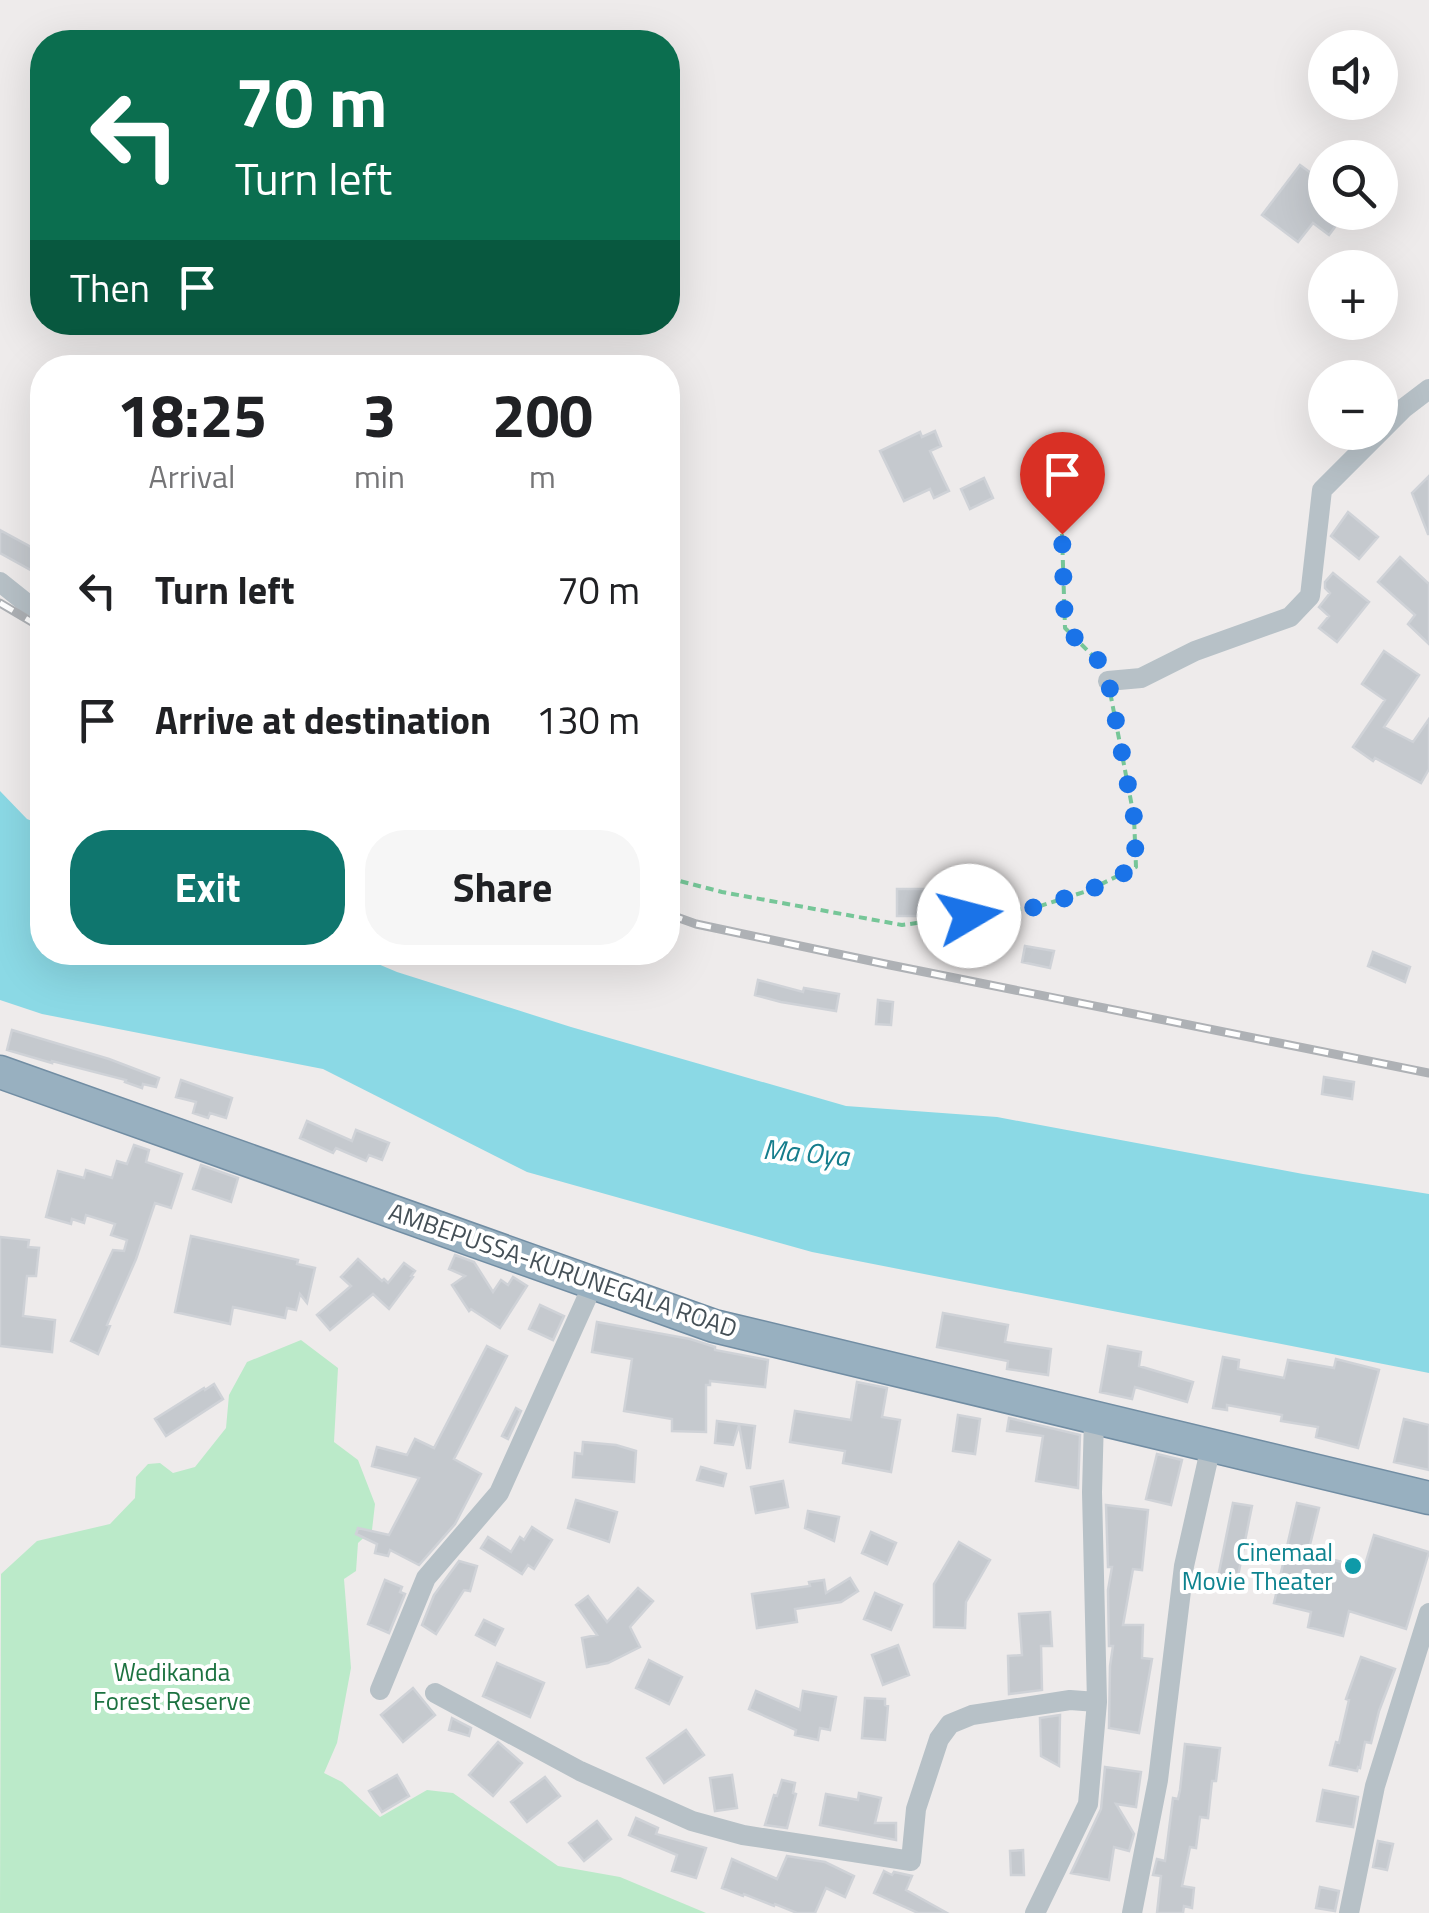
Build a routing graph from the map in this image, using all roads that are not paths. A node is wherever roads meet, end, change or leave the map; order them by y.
1 (1429, 388) edge
2 (1398, 414) edge
3 (1362, 450) edge
4 (0, 582) edge
5 (30, 605) edge
6 (1108, 681) road end
7 (0, 1072) edge
8 (594, 1282) junction
9 (1094, 1418) junction
10 (1211, 1446) junction
11 (1429, 1498) edge
12 (1429, 1614) edge
13 (380, 1690) dead end
14 (435, 1693) dead end
15 (1097, 1702) junction
16 (1035, 1913) edge
17 (1132, 1913) edge
18 (1349, 1913) edge

1 - 2 street
3 - 6 street
4 - 5 street
7 - 8 highway, AMBEPUSSA-KURUNEGALA ROAD
8 - 9 highway, AMBEPUSSA-KURUNEGALA ROAD
8 - 13 street
9 - 10 highway, AMBEPUSSA-KURUNEGALA ROAD
9 - 15 street
10 - 11 highway, AMBEPUSSA-KURUNEGALA ROAD
10 - 17 street
12 - 18 street
14 - 15 street
15 - 16 street

